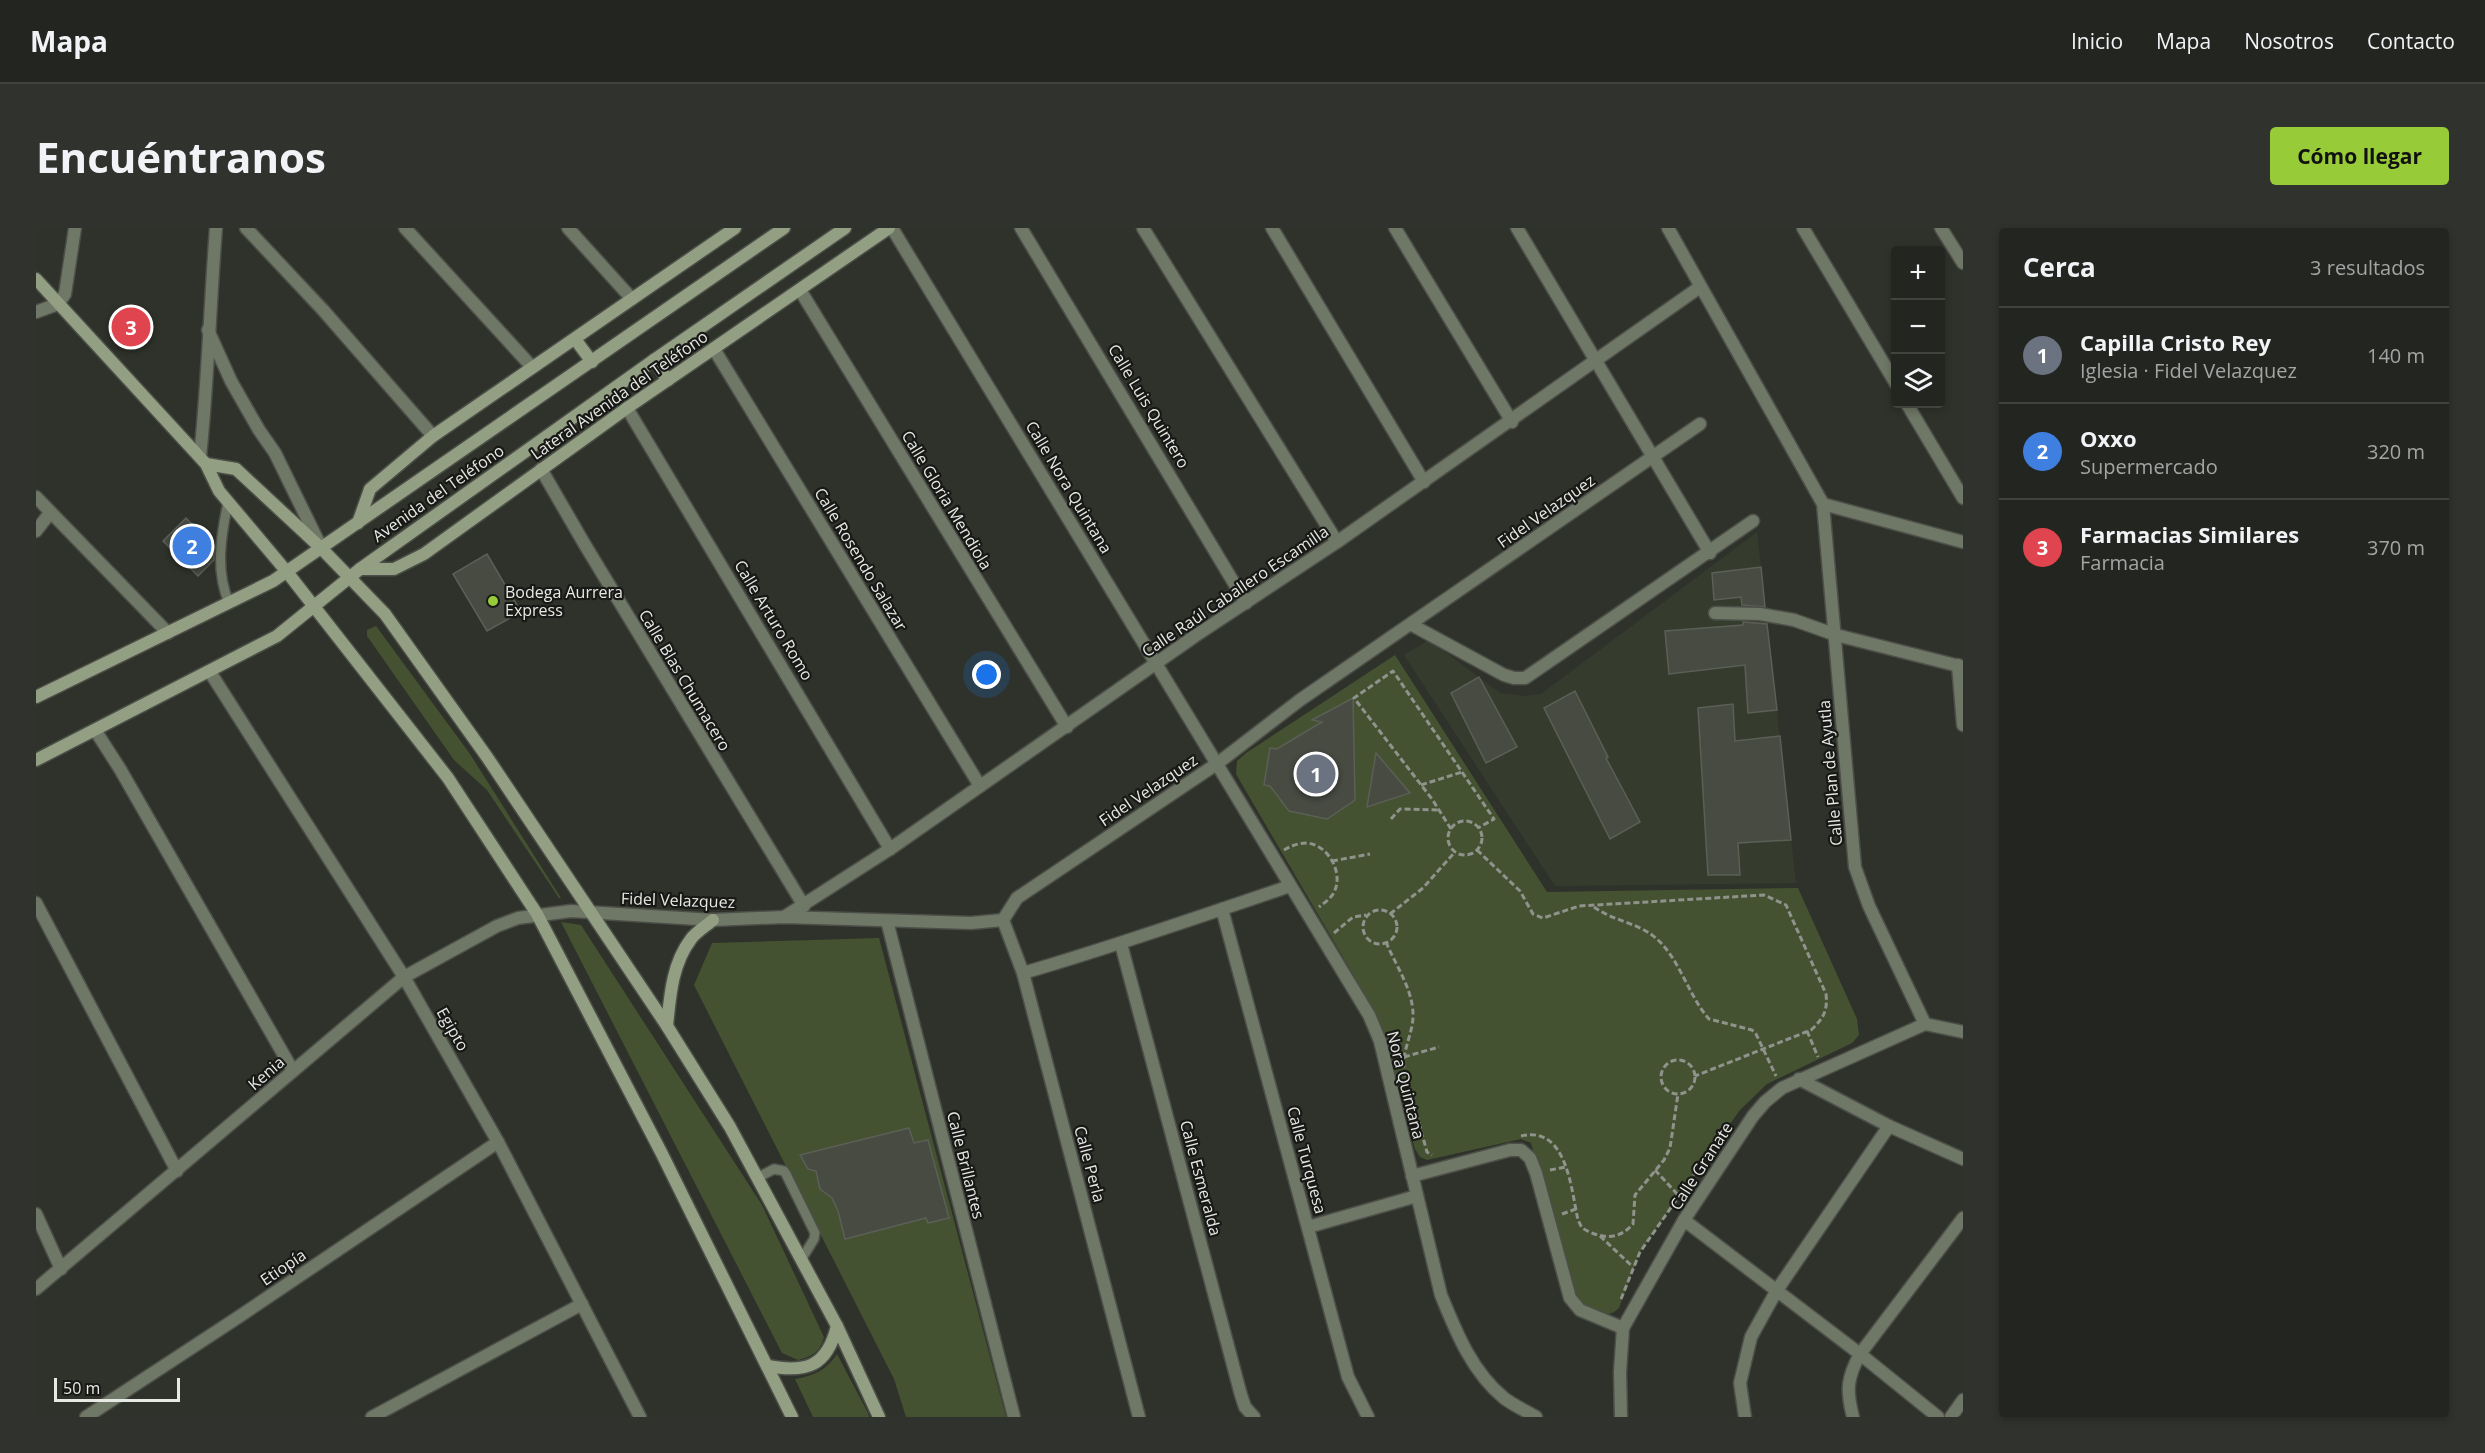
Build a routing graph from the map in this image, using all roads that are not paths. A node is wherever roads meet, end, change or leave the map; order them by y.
1 (75, 228) edge
2 (216, 228) edge
3 (246, 228) edge
4 (405, 228) edge
5 (568, 228) edge
6 (784, 228) edge
7 (845, 228) edge
8 (891, 228) edge
9 (1021, 228) edge
10 (1143, 228) edge
11 (1272, 228) edge
12 (1395, 228) edge
13 (1517, 228) edge
14 (1668, 228) edge
15 (1803, 228) edge
16 (1941, 228) edge
17 (731, 229) edge
18 (1963, 263) edge
19 (36, 279) edge
20 (1700, 287) junction
21 (800, 290) junction
22 (632, 298) junction
23 (58, 304) junction
24 (36, 312) edge
25 (208, 330) junction
26 (575, 339) junction
27 (714, 349) junction
28 (654, 360) junction
29 (592, 362) junction
30 (1596, 362) junction
31 (532, 367) junction
32 (1891, 376) edge
33 (668, 380) junction
34 (627, 408) junction
35 (1909, 408) edge
36 (1512, 422) junction
37 (1700, 424) dead end
38 (433, 436) junction
39 (1653, 456) junction
40 (203, 461) junction
41 (541, 470) junction
42 (1424, 482) junction
43 (36, 497) edge
44 (1963, 498) edge
45 (228, 502) junction
46 (1823, 504) junction
47 (50, 513) junction
48 (1753, 521) dead end
49 (358, 523) junction
50 (36, 531) edge
51 (1337, 542) junction
52 (1963, 542) edge
53 (321, 548) junction
54 (1710, 553) junction
55 (360, 569) junction
56 (287, 572) junction
57 (349, 577) junction
58 (229, 603) junction
59 (1246, 603) junction
60 (314, 607) junction
61 (1715, 613) dead end
62 (1412, 625) junction
63 (168, 633) junction
64 (1836, 635) junction
65 (1157, 664) junction
66 (1960, 666) edge
67 (210, 672) junction
68 (36, 697) edge
69 (1963, 725) edge
70 (1067, 728) junction
71 (95, 730) junction
72 (36, 759) edge
73 (1218, 763) junction
74 (980, 786) junction
75 (891, 849) junction
76 (1290, 886) junction
77 (36, 903) edge
78 (804, 906) junction
79 (1222, 909) junction
80 (590, 912) junction
81 (537, 914) junction
82 (784, 917) junction
83 (713, 920) junction
84 (1002, 920) junction
85 (886, 921) junction
86 (1121, 944) junction
87 (1023, 973) junction
88 (404, 977) junction
89 (1925, 1024) junction
90 (667, 1026) junction
91 (1963, 1032) edge
92 (293, 1071) junction
93 (1799, 1079) junction
94 (1889, 1126) junction
95 (498, 1142) junction
96 (1963, 1159) edge
97 (177, 1171) junction
98 (1412, 1176) junction
99 (757, 1178) junction
100 (1417, 1196) junction
101 (36, 1214) edge
102 (1963, 1218) edge
103 (1684, 1220) junction
104 (1308, 1227) junction
105 (801, 1260) junction
106 (61, 1269) junction
107 (36, 1288) edge
108 (1777, 1290) junction
109 (582, 1304) junction
110 (837, 1326) junction
111 (1623, 1328) junction
112 (1860, 1354) junction
113 (768, 1366) junction
114 (1963, 1400) edge
115 (86, 1417) edge
116 (372, 1417) edge
117 (640, 1417) edge
118 (792, 1417) edge
119 (879, 1417) edge
120 (1014, 1417) edge
121 (1139, 1417) edge
122 (1254, 1417) edge
123 (1368, 1417) edge
124 (1536, 1417) edge
125 (1621, 1417) edge
126 (1745, 1417) edge
127 (1853, 1417) edge
128 (1938, 1417) edge
129 (1951, 1417) edge

1 - 23 street
2 - 25 street
3 - 38 street
4 - 31 street
5 - 22 street
6 - 29 main road, Avenida del Teléfono
7 - 28 main road, Avenida del Teléfono
8 - 21 main road, Lateral Avenida del Teléfono
8 - 65 street, Calle Nora Quintana
9 - 59 street, Calle Luis Quintero
10 - 51 street
11 - 42 street
12 - 36 street
13 - 30 street
14 - 20 street
15 - 32 street
16 - 18 street
17 - 22 main road
19 - 23 main road
20 - 30 street, Calle Raúl Caballero Escamilla
20 - 46 street
21 - 27 main road, Lateral Avenida del Teléfono
21 - 70 street, Calle Gloria Mendiola
22 - 26 main road
23 - 24 street
23 - 40 main road
25 - 40 street
25 - 53 street
26 - 29 main road
26 - 31 main road
27 - 33 main road, Lateral Avenida del Teléfono
27 - 74 street, Calle Rosendo Salazar
28 - 33 main road
28 - 55 main road, Avenida del Teléfono
29 - 49 main road, Avenida del Teléfono
30 - 36 street, Calle Raúl Caballero Escamilla
30 - 39 street
31 - 38 main road
33 - 34 main road, Lateral Avenida del Teléfono
34 - 41 main road, Lateral Avenida del Teléfono
34 - 75 street, Calle Arturo Romo
35 - 44 street
36 - 42 street, Calle Raúl Caballero Escamilla
37 - 39 street, Fidel Velazquez
38 - 49 main road
39 - 54 street
39 - 62 street, Fidel Velazquez
40 - 45 main road
40 - 53 main road
41 - 55 main road, Lateral Avenida del Teléfono
41 - 78 street, Calle Blas Chumacero
42 - 51 street, Calle Raúl Caballero Escamilla
43 - 47 street
45 - 56 main road
45 - 58 lane
46 - 52 street
46 - 64 street, Calle Plan de Ayutla
47 - 50 street
47 - 63 street
48 - 54 street
49 - 53 main road, Avenida del Teléfono
51 - 59 street, Calle Raúl Caballero Escamilla
53 - 56 main road, Avenida del Teléfono
53 - 57 main road
54 - 62 street
55 - 57 main road, Avenida del Teléfono
56 - 58 main road, Avenida del Teléfono
56 - 60 main road
57 - 60 main road, Avenida del Teléfono
57 - 80 main road
58 - 63 main road, Avenida del Teléfono
59 - 65 street, Calle Raúl Caballero Escamilla
60 - 67 main road, Avenida del Teléfono
60 - 81 main road
61 - 64 street
62 - 73 street, Fidel Velazquez
63 - 68 main road, Avenida del Teléfono
64 - 66 street
64 - 89 street, Calle Plan de Ayutla
65 - 70 street, Calle Raúl Caballero Escamilla
65 - 73 street, Calle Nora Quintana
66 - 69 street
67 - 71 main road, Avenida del Teléfono
67 - 88 street, Egipto
70 - 74 street, Calle Raúl Caballero Escamilla
71 - 72 main road, Avenida del Teléfono
71 - 92 street
73 - 76 street, Nora Quintana
73 - 84 street, Fidel Velazquez
74 - 75 street, Calle Raúl Caballero Escamilla
75 - 78 street, Calle Raúl Caballero Escamilla
76 - 79 street
76 - 98 street, Nora Quintana
77 - 97 street
78 - 82 street, Calle Raúl Caballero Escamilla
79 - 86 street
79 - 104 street, Calle Turquesa
80 - 81 street, Fidel Velazquez
80 - 83 street, Fidel Velazquez
80 - 90 main road
81 - 88 street, Kenia
81 - 113 main road
82 - 83 street, Fidel Velazquez
82 - 85 street, Fidel Velazquez
83 - 90 main road
84 - 85 street, Fidel Velazquez
84 - 87 street, Calle Perla
85 - 120 street, Calle Brillantes
86 - 87 street
86 - 122 street, Calle Esmeralda
87 - 121 street, Calle Perla
88 - 92 street, Kenia
88 - 95 street, Egipto
89 - 91 street
89 - 93 street, Calle Granate
90 - 99 main road
92 - 97 street, Kenia
93 - 94 street
93 - 103 street, Calle Granate
94 - 96 street
94 - 108 street
95 - 109 street, Egipto
95 - 115 street, Etiopía
97 - 106 street, Kenia
98 - 100 street, Nora Quintana
98 - 111 street
99 - 105 main road
99 - 105 lane
100 - 104 street
100 - 124 street, Nora Quintana
101 - 106 street
102 - 112 street
103 - 108 street
103 - 111 street, Calle Granate
104 - 123 street, Calle Turquesa
105 - 110 main road
106 - 107 street, Kenia
108 - 112 street
108 - 126 street
109 - 116 street
109 - 117 street, Egipto
110 - 113 main road
110 - 119 main road
111 - 125 street, Calle Granate
112 - 127 street
112 - 128 street
113 - 118 main road
114 - 129 street

